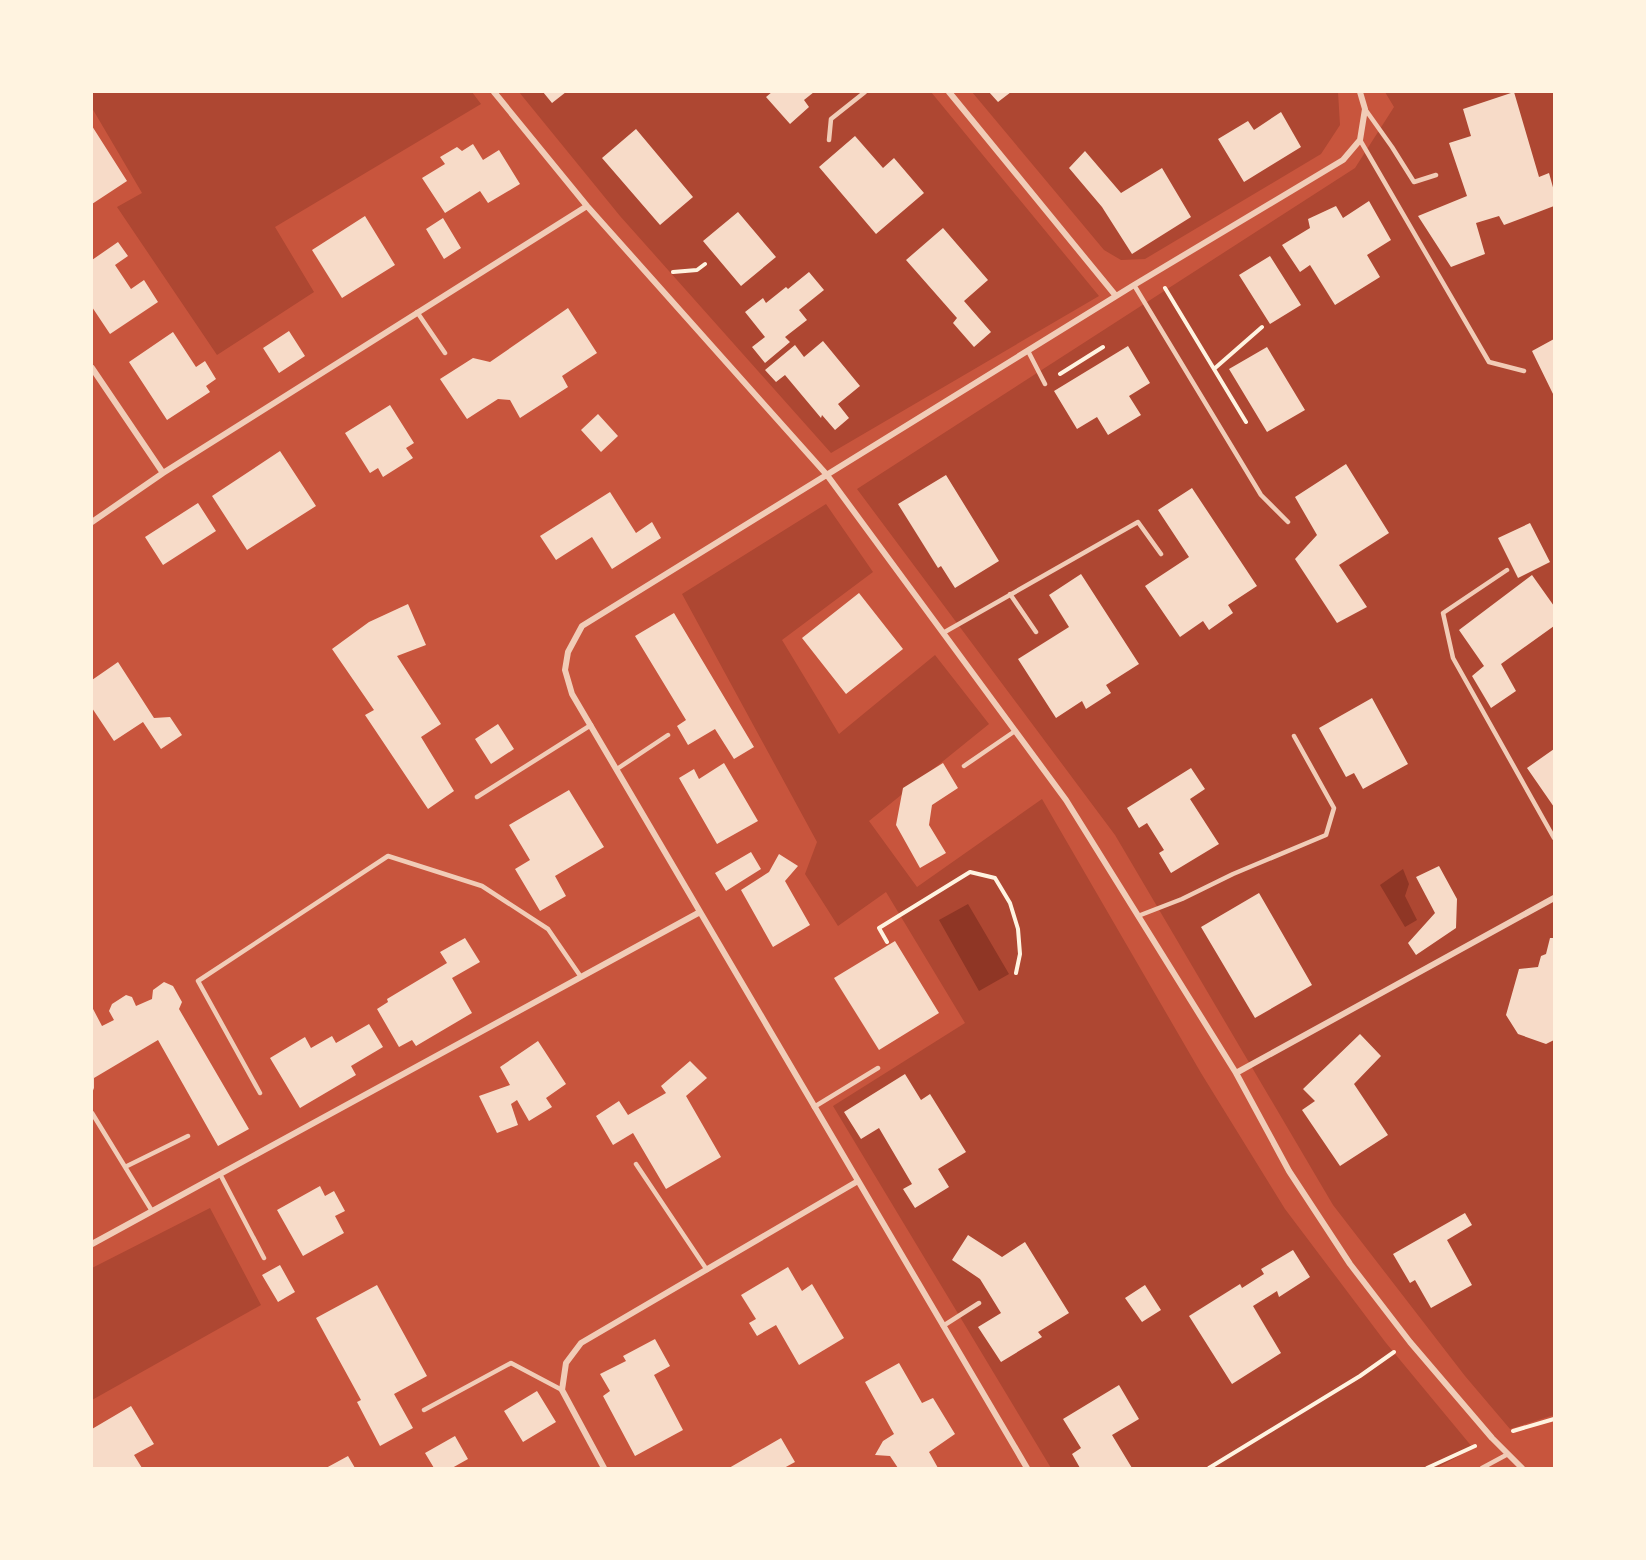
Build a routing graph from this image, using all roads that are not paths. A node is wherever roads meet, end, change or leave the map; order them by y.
1 (494, 92) edge
2 (865, 92) edge
3 (949, 92) edge
4 (1360, 92) edge
5 (1365, 109) junction
6 (830, 140) dead end
7 (1360, 140) junction
8 (1436, 175) dead end
9 (587, 206) junction
10 (1134, 285) junction
11 (1116, 296) junction
12 (417, 312) junction
13 (1028, 351) junction
14 (444, 352) dead end
15 (92, 368) edge
16 (1524, 371) dead end
17 (1044, 384) road end
18 (163, 473) junction
19 (827, 475) junction
20 (92, 522) edge
21 (1288, 522) dead end
22 (1161, 554) dead end
23 (1507, 570) dead end
24 (1010, 594) junction
25 (1036, 632) dead end
26 (943, 633) junction
27 (591, 725) junction
28 (1015, 731) junction
29 (668, 735) dead end
30 (1294, 736) dead end
31 (964, 766) dead end
32 (617, 769) junction
33 (477, 797) dead end
34 (1554, 838) edge
35 (1554, 898) edge
36 (700, 912) junction
37 (1138, 916) junction
38 (581, 977) junction
39 (878, 1068) dead end
40 (1236, 1073) junction
41 (260, 1093) dead end
42 (814, 1107) junction
43 (92, 1113) edge
44 (188, 1136) dead end
45 (636, 1164) dead end
46 (124, 1167) junction
47 (220, 1174) junction
48 (858, 1181) junction
49 (152, 1211) junction
50 (92, 1244) edge
51 (264, 1258) dead end
52 (707, 1270) junction
53 (979, 1303) dead end
54 (943, 1326) junction
55 (562, 1390) junction
56 (424, 1410) dead end
57 (1508, 1454) junction
58 (604, 1468) edge
59 (1027, 1468) edge
60 (1482, 1468) edge
61 (1522, 1468) edge

1 - 9 street
2 - 6 lane
3 - 11 street
4 - 5 street
5 - 7 street
5 - 8 lane
7 - 10 street
7 - 16 lane
9 - 12 street
9 - 19 street
10 - 11 street
10 - 21 lane
11 - 13 street
12 - 14 lane
12 - 18 street
13 - 17 lane
13 - 19 street
15 - 18 street
18 - 20 street
19 - 26 street
19 - 27 street
22 - 24 lane
23 - 34 lane
24 - 25 lane
24 - 26 lane
26 - 28 street
27 - 32 street
27 - 33 lane
28 - 31 lane
28 - 37 street
29 - 32 lane
30 - 37 lane
32 - 36 street
35 - 40 street
36 - 38 street
36 - 42 street
37 - 40 street
38 - 41 lane
38 - 47 street
39 - 42 lane
40 - 57 street
42 - 48 street
43 - 46 lane
44 - 46 lane
45 - 52 lane
46 - 49 lane
47 - 49 street
47 - 51 lane
48 - 52 street
48 - 54 street
49 - 50 street
52 - 55 street
53 - 54 lane
54 - 59 street
55 - 56 lane
55 - 58 street
57 - 60 lane
57 - 61 street

